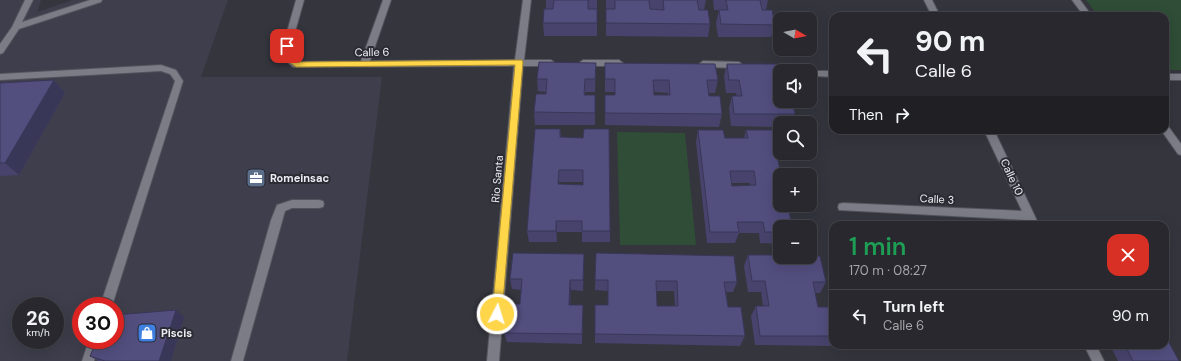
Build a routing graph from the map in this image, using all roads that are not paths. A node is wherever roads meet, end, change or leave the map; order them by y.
1 (29, 0) edge
2 (98, 0) edge
3 (300, 0) edge
4 (387, 0) edge
5 (527, 0) edge
6 (928, 0) edge
7 (1076, 0) edge
8 (934, 12) edge
9 (1085, 12) edge
10 (16, 27) junction
11 (0, 51) edge
12 (519, 62) junction
13 (558, 63) edge
14 (574, 63) edge
15 (629, 64) edge
16 (692, 64) edge
17 (364, 65) junction
18 (746, 65) edge
19 (818, 74) dead end
20 (829, 74) edge
21 (0, 77) edge
22 (1169, 77) edge
23 (1181, 77) edge
24 (992, 134) edge
25 (1169, 134) edge
26 (1181, 151) edge
27 (319, 204) dead end
28 (843, 206) dead end
29 (1032, 220) edge
30 (109, 297) edge
31 (92, 349) edge
32 (1092, 349) edge
33 (88, 361) edge
34 (237, 361) edge
35 (493, 361) edge
36 (1098, 361) edge

1 - 10 street
2 - 10 street
3 - 17 street, Calle 6
4 - 17 street
5 - 12 street, Rio Santa
6 - 8 street
7 - 9 street
10 - 11 street
12 - 13 street, Calle 6
12 - 17 street, Calle 6
12 - 35 street, Rio Santa
14 - 15 street
16 - 18 street
19 - 20 street
21 - 30 street
22 - 23 street
24 - 29 street, Calle 10
25 - 26 street
27 - 34 street
28 - 29 street, Calle 3
31 - 33 street
32 - 36 street

